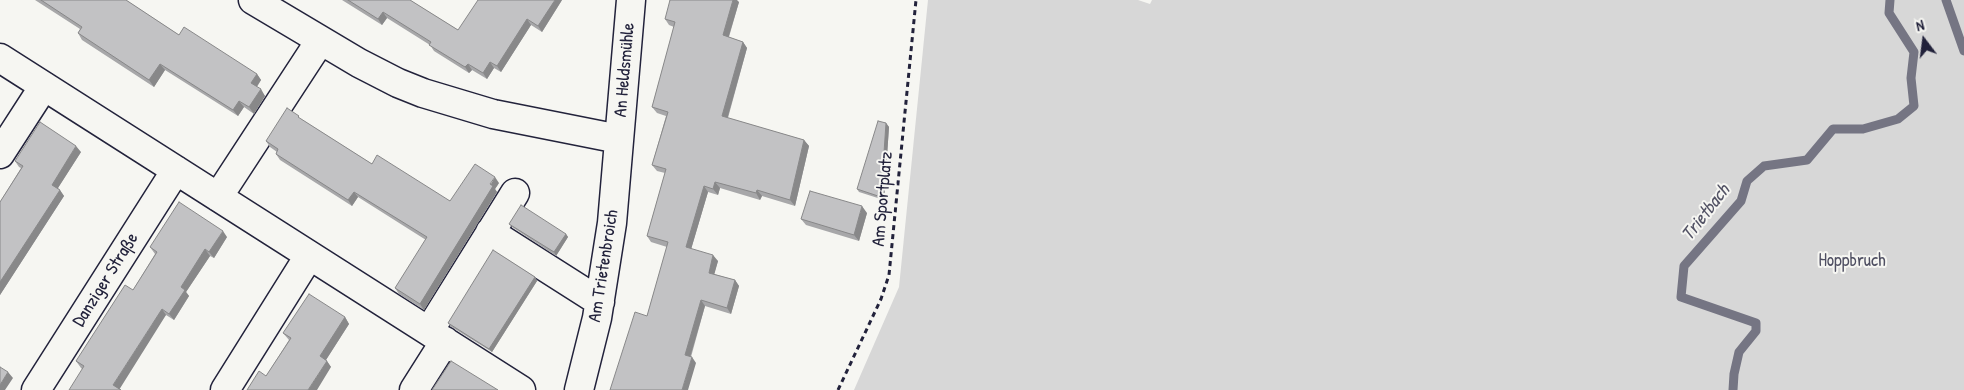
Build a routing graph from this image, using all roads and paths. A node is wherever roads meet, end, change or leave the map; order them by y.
1 (254, 0) edge
2 (631, 0) edge
3 (916, 0) edge
4 (320, 41) junction
5 (0, 58) edge
6 (44, 86) junction
7 (619, 139) junction
8 (0, 154) edge
9 (176, 170) junction
10 (515, 193) dead end
11 (218, 197) junction
12 (490, 232) junction
13 (309, 256) junction
14 (600, 302) junction
15 (437, 336) junction
16 (36, 390) edge
17 (225, 390) edge
18 (414, 390) edge
19 (521, 390) edge
20 (579, 390) edge
21 (838, 390) edge

1 - 4 street
2 - 7 street, An Heldsmühle
3 - 21 path, Am Sportplatz
4 - 7 street
4 - 11 street
5 - 6 street
6 - 8 street
6 - 9 street
7 - 14 street, Am Trietenbroich
9 - 11 street
9 - 16 street, Danziger Straße
10 - 12 street
11 - 13 street
12 - 14 street
12 - 15 street
13 - 15 street
13 - 17 street
14 - 20 street, Am Trietenbroich
15 - 18 street
15 - 19 street

